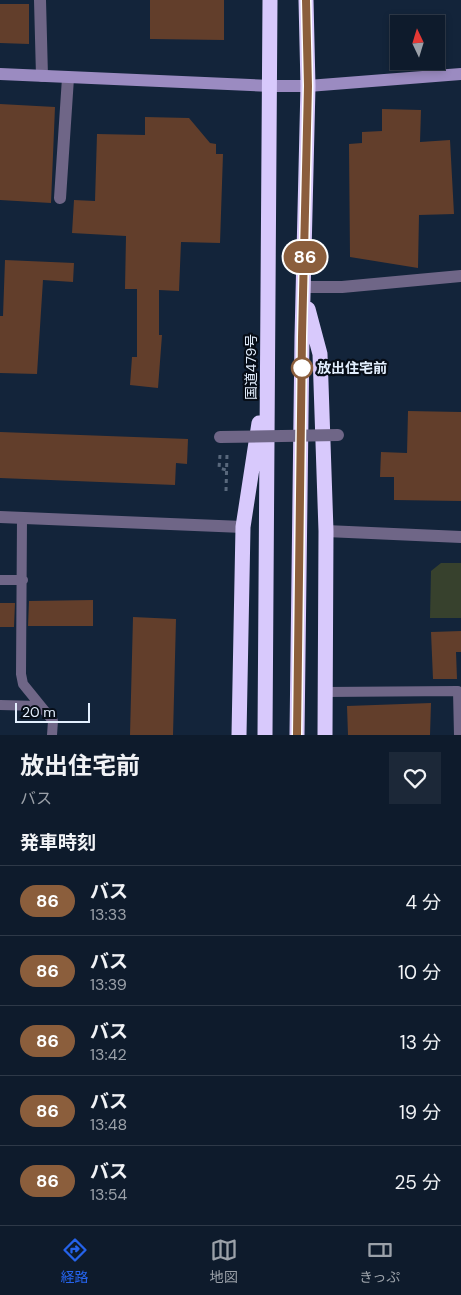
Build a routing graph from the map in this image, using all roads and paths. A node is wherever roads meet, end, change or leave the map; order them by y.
1 (40, 0) edge
2 (270, 0) edge
3 (306, 0) edge
4 (0, 74) edge
5 (461, 74) edge
6 (42, 76) junction
7 (68, 78) junction
8 (271, 86) junction
9 (308, 86) junction
10 (60, 198) dead end
11 (461, 276) edge
12 (304, 291) junction
13 (267, 366) junction
14 (338, 435) dead end
15 (220, 437) dead end
16 (227, 452) dead end
17 (220, 468) dead end
18 (226, 470) junction
19 (226, 493) dead end
20 (0, 517) edge
21 (22, 518) junction
22 (243, 527) junction
23 (326, 531) junction
24 (461, 537) edge
25 (0, 580) edge
26 (23, 580) junction
27 (325, 692) junction
28 (0, 705) edge
29 (40, 706) junction
30 (52, 735) edge
31 (239, 735) edge
32 (265, 735) edge
33 (297, 735) edge
34 (325, 735) edge
35 (459, 735) edge

1 - 6 street
2 - 8 highway, 国道479号
3 - 9 highway
4 - 6 street
5 - 9 street
6 - 7 street
7 - 8 street
7 - 10 street
8 - 9 street
8 - 13 highway, 国道479号
9 - 12 highway
11 - 12 street
12 - 23 highway
12 - 33 highway
13 - 22 highway
13 - 32 highway, 国道479号
14 - 15 street, bridge
16 - 18 path
17 - 18 path
18 - 19 path
20 - 21 street
21 - 22 street
21 - 26 lane
22 - 31 highway
23 - 24 street
23 - 27 highway
25 - 26 lane
26 - 29 lane
27 - 34 highway
27 - 35 lane
28 - 29 lane
29 - 30 lane

